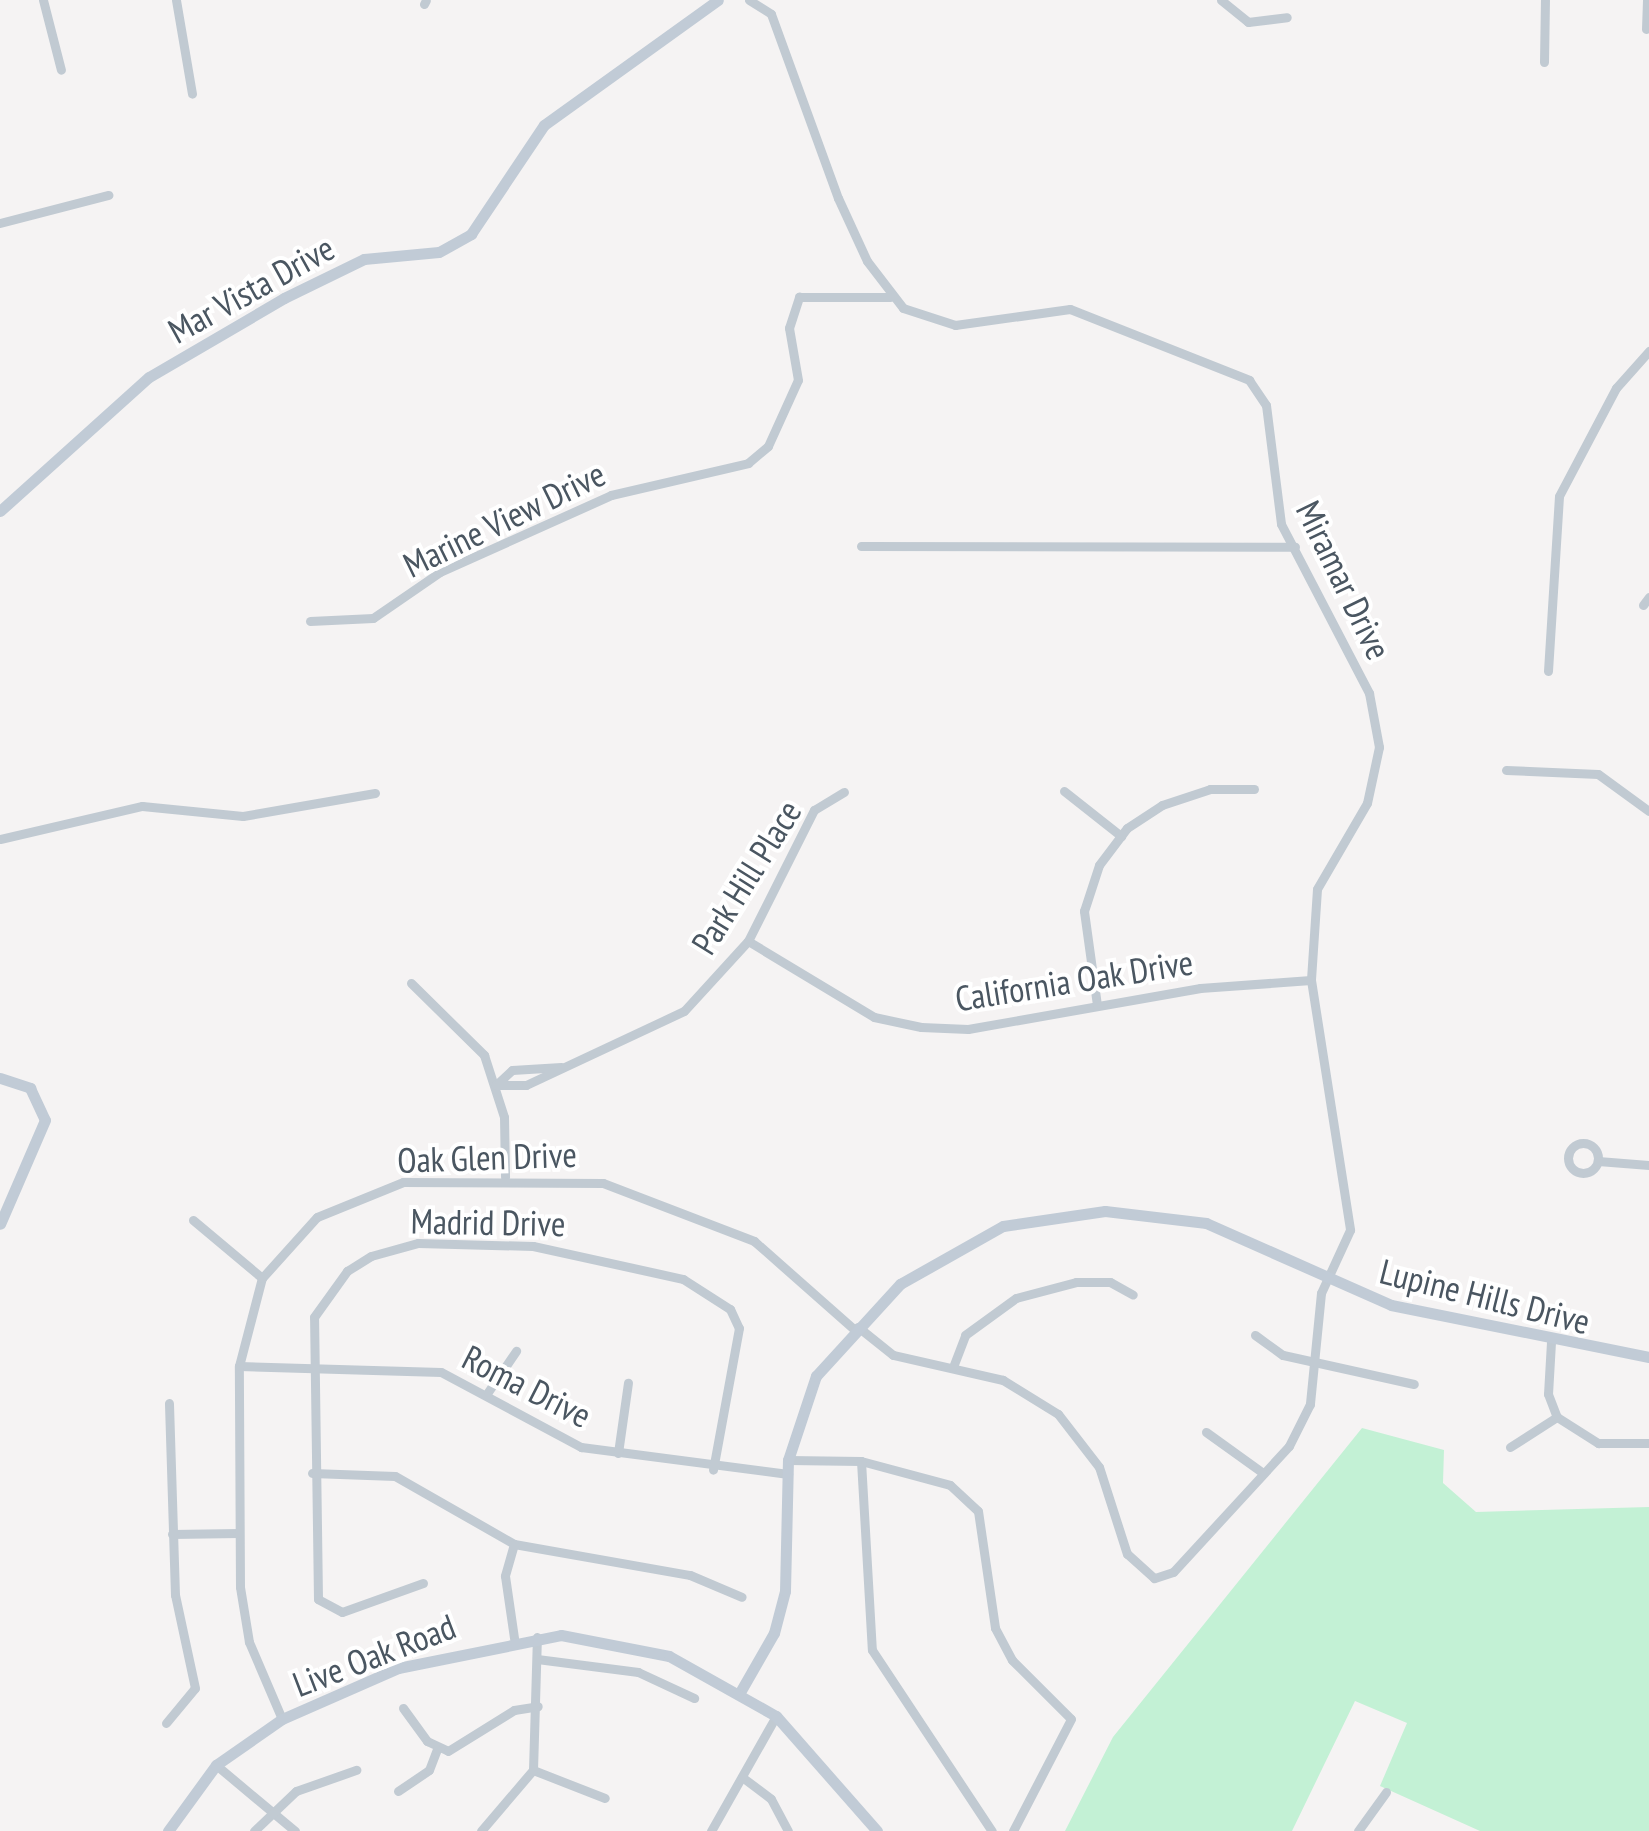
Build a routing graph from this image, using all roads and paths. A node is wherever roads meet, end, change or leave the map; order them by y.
1 (43, 0) edge
2 (176, 0) edge
3 (718, 0) edge
4 (749, 0) edge
5 (770, 0) edge
6 (1221, 0) edge
7 (1545, 0) edge
8 (1647, 0) edge
9 (1287, 17) dead end
10 (778, 29) junction
11 (1646, 29) dead end
12 (1544, 62) dead end
13 (60, 70) dead end
14 (192, 94) dead end
15 (108, 194) dead end
16 (0, 223) edge
17 (890, 297) junction
18 (1649, 352) edge
19 (0, 510) edge
20 (861, 546) dead end
21 (1295, 548) junction
22 (310, 621) dead end
23 (1548, 671) dead end
24 (1506, 770) dead end
25 (1254, 789) dead end
26 (1064, 791) dead end
27 (844, 792) dead end
28 (375, 793) dead end
29 (1649, 810) edge
30 (1121, 836) junction
31 (0, 839) edge
32 (748, 941) junction
33 (1311, 980) junction
34 (411, 983) dead end
35 (1097, 1005) junction
36 (561, 1067) junction
37 (0, 1078) edge
38 (498, 1081) junction
39 (1598, 1161) dead end
40 (1649, 1166) edge
41 (505, 1178) junction
42 (193, 1220) dead end
43 (0, 1224) edge
44 (1329, 1277) junction
45 (262, 1278) junction
46 (1134, 1295) dead end
47 (856, 1328) junction
48 (1255, 1335) dead end
49 (1551, 1342) junction
50 (516, 1351) dead end
51 (1313, 1356) junction
52 (1649, 1356) edge
53 (239, 1366) junction
54 (312, 1367) junction
55 (952, 1367) junction
56 (628, 1383) dead end
57 (1414, 1384) dead end
58 (488, 1392) junction
59 (169, 1403) dead end
60 (1557, 1418) junction
61 (1206, 1432) dead end
62 (1649, 1443) edge
63 (1510, 1448) dead end
64 (618, 1453) junction
65 (788, 1460) junction
66 (861, 1461) junction
67 (714, 1470) junction
68 (312, 1473) junction
69 (1264, 1473) junction
70 (788, 1474) junction
71 (172, 1534) junction
72 (239, 1534) junction
73 (514, 1544) junction
74 (423, 1582) dead end
75 (742, 1597) dead end
76 (537, 1636) junction
77 (514, 1638) junction
78 (537, 1660) junction
79 (738, 1694) junction
80 (694, 1698) dead end
81 (538, 1706) junction
82 (404, 1708) dead end
83 (776, 1716) junction
84 (282, 1719) junction
85 (166, 1723) dead end
86 (437, 1749) junction
87 (216, 1765) junction
88 (356, 1770) dead end
89 (533, 1770) junction
90 (742, 1777) junction
91 (398, 1791) dead end
92 (1386, 1792) dead end
93 (605, 1798) dead end
94 (267, 1814) junction
95 (168, 1831) edge
96 (254, 1831) edge
97 (296, 1831) edge
98 (480, 1831) edge
99 (711, 1831) edge
100 (788, 1831) edge
101 (877, 1831) edge
102 (992, 1831) edge
103 (1013, 1831) edge
104 (1358, 1831) edge

1 - 13 street
2 - 14 street
3 - 19 street, Mar Vista Drive
4 - 10 street
5 - 10 street
6 - 9 street
7 - 12 street
8 - 11 street
10 - 17 street
15 - 16 street
17 - 21 street, Miramar Drive
17 - 22 street, Marine View Drive
18 - 23 street
20 - 21 street
21 - 33 street, Miramar Drive
24 - 29 street
25 - 30 street
26 - 30 street
27 - 32 street, Park Hill Place
28 - 31 street
30 - 35 street
32 - 35 street, California Oak Drive
32 - 36 street, Park Hill Place
33 - 35 street, California Oak Drive
33 - 44 street, Miramar Drive
34 - 38 street
36 - 38 street
36 - 38 street, Park Hill Place
37 - 43 street
38 - 41 street
39 - 40 street
41 - 45 street, Oak Glen Drive
41 - 47 street, Oak Glen Drive
42 - 45 street
44 - 47 street, Lupine Hills Drive
44 - 49 street, Lupine Hills Drive
44 - 51 street, Miramar Drive
45 - 53 street, Oak Glen Drive
46 - 55 street
47 - 55 street, Oak Glen Drive
47 - 65 street, Lupine Hills Drive
48 - 51 street
49 - 52 street, Lupine Hills Drive
49 - 60 street
50 - 58 street
51 - 57 street
51 - 69 street, Miramar Drive
53 - 54 street, Roma Drive
53 - 72 street, Oak Glen Drive
54 - 58 street, Roma Drive
54 - 67 street, Madrid Drive
54 - 68 street, Madrid Drive
55 - 69 street, Oak Glen Drive
56 - 64 street
58 - 64 street, Roma Drive
59 - 71 street
60 - 62 street
60 - 63 street
61 - 69 street
64 - 67 street, Roma Drive
65 - 66 street
65 - 70 street, Lupine Hills Drive
66 - 102 street
66 - 103 street
67 - 70 street, Roma Drive
68 - 73 street
68 - 74 street, Madrid Drive
70 - 79 street, Lupine Hills Drive
71 - 72 street
71 - 85 street
72 - 84 street, Oak Glen Drive
73 - 75 street
73 - 77 street
76 - 77 street, Live Oak Road
76 - 78 street
76 - 79 street, Live Oak Road
77 - 84 street, Live Oak Road
78 - 80 street
78 - 81 street
79 - 83 street, Live Oak Road
81 - 86 street
81 - 89 street
82 - 86 street
83 - 90 street
83 - 101 street, Live Oak Road
84 - 87 street, Live Oak Road
86 - 91 street
87 - 94 street
87 - 95 street, Live Oak Road
88 - 94 street
89 - 93 street
89 - 98 street
90 - 99 street
90 - 100 street
92 - 104 street
94 - 96 street
94 - 97 street

